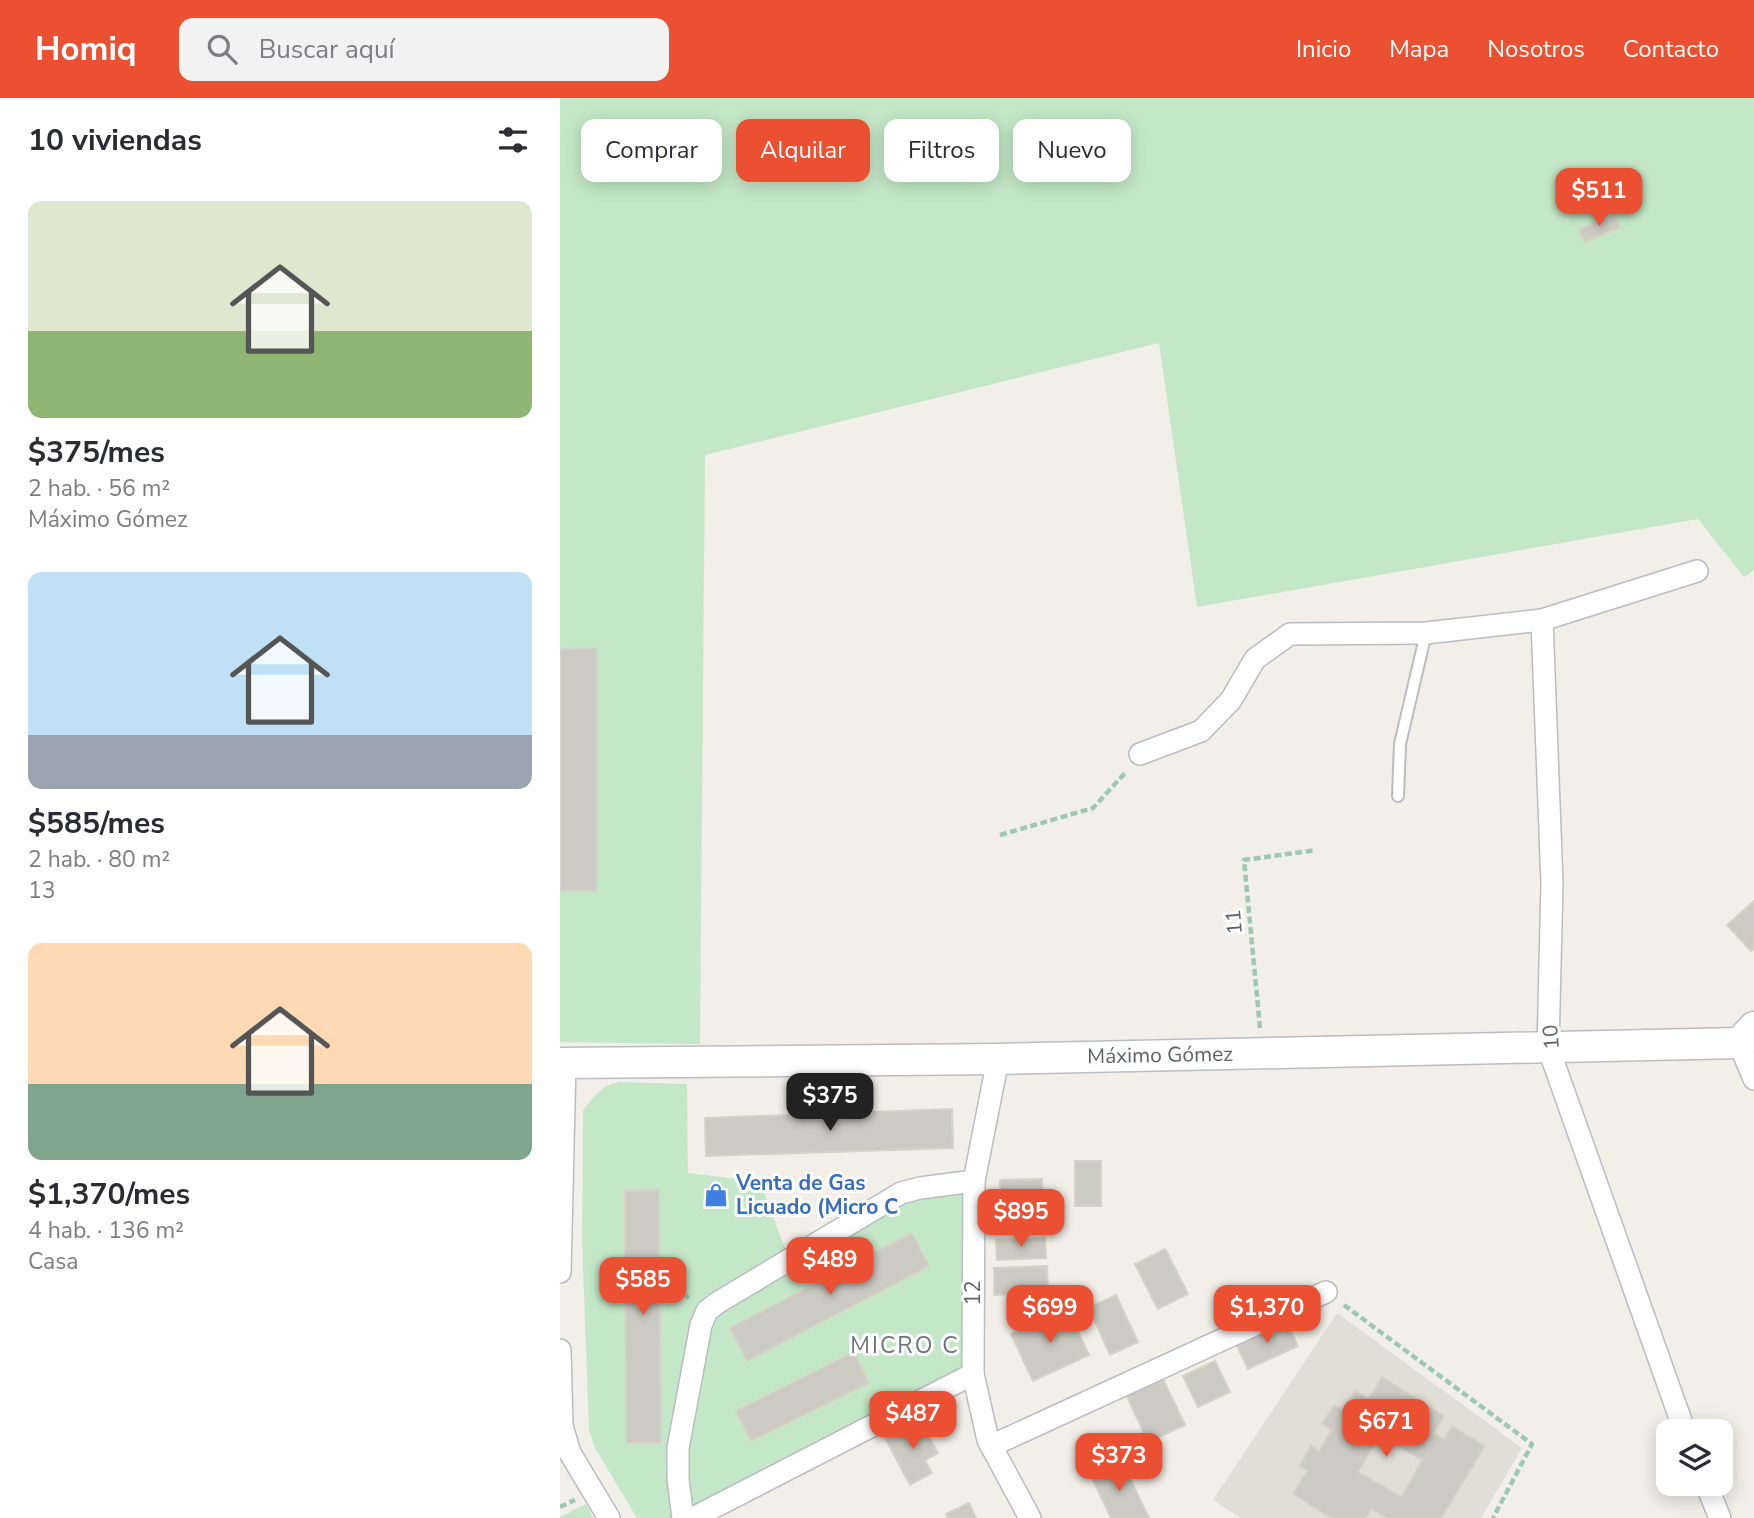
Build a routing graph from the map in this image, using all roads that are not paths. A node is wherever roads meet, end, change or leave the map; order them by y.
1 (1697, 571) dead end
2 (1542, 620) junction
3 (1426, 633) junction
4 (1140, 754) road end
5 (1398, 796) dead end
6 (1749, 1037) edge
7 (1548, 1047) junction
8 (998, 1059) junction
9 (562, 1065) edge
10 (1754, 1079) edge
11 (974, 1181) junction
12 (560, 1272) edge
13 (1326, 1292) road end
14 (560, 1350) edge
15 (973, 1374) junction
16 (1680, 1419) edge
17 (991, 1446) junction
18 (1711, 1496) edge
19 (609, 1518) edge
20 (683, 1518) edge
21 (694, 1518) edge
22 (1030, 1518) edge
23 (1720, 1518) edge

1 - 2 street
2 - 3 street
2 - 7 street, 10
3 - 4 street
3 - 5 lane
6 - 7 main road, Máximo Gómez
6 - 10 street
7 - 8 main road, Máximo Gómez
7 - 16 street, 10
8 - 9 main road, Máximo Gómez
8 - 11 street, 12
9 - 12 street
11 - 15 street, 12
11 - 20 street
13 - 17 street
14 - 19 street
15 - 17 street, 12
15 - 21 street
17 - 22 street, 12
18 - 23 street

